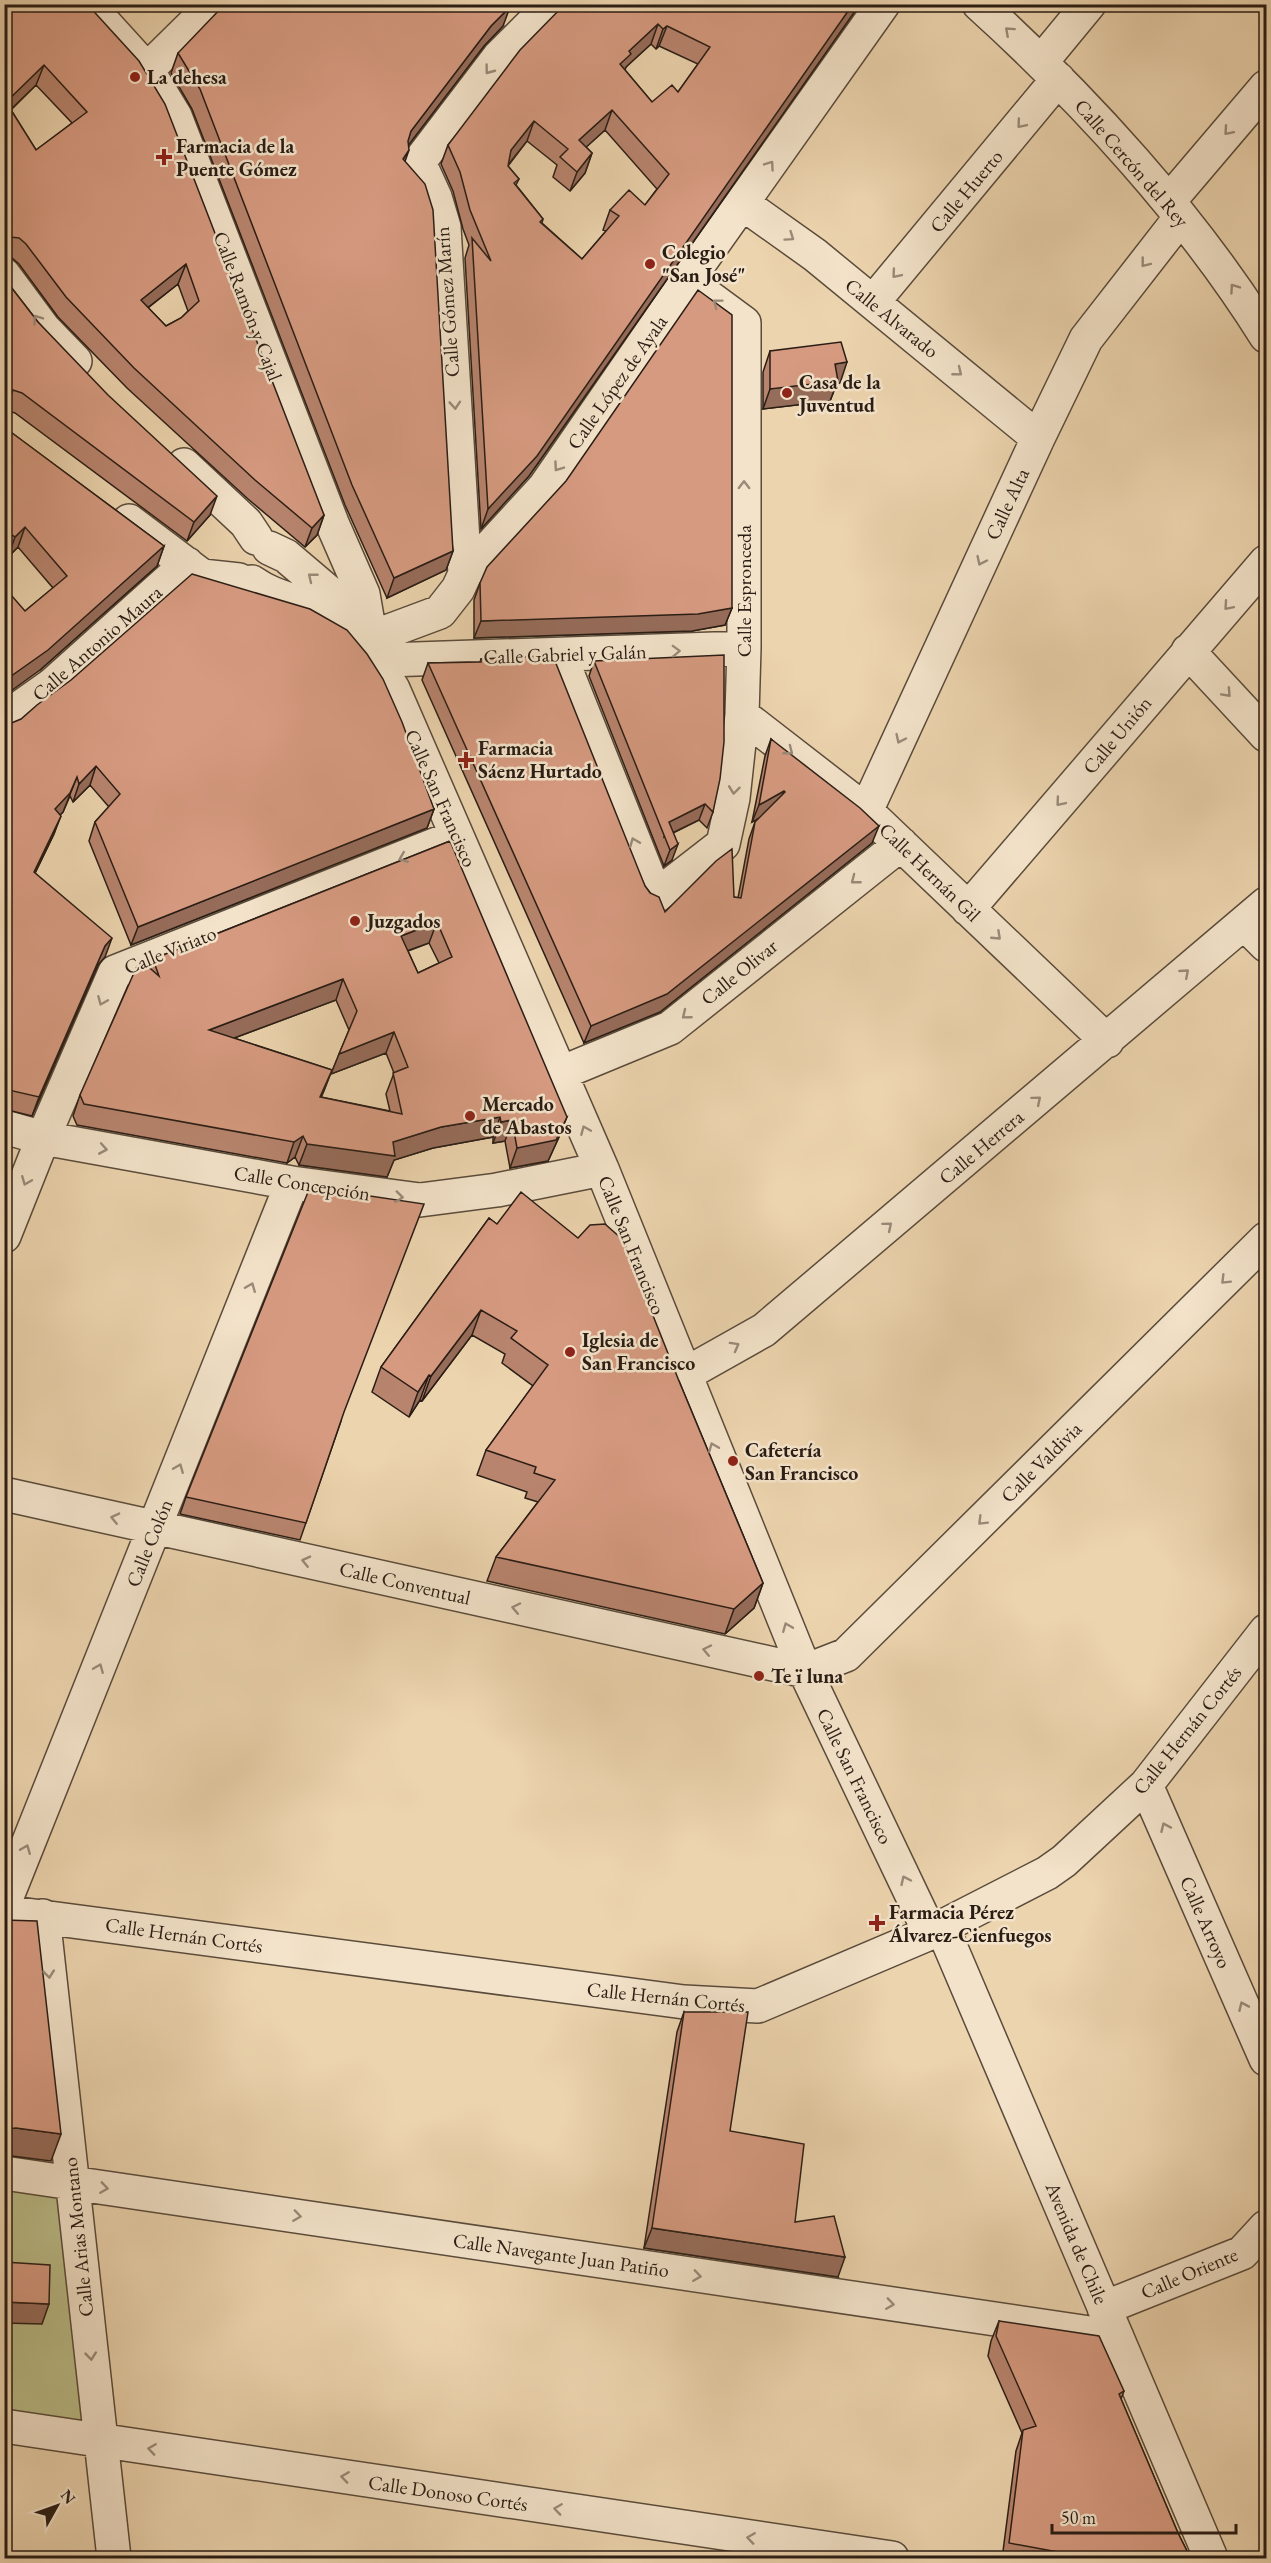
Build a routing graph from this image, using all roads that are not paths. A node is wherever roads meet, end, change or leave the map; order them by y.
1 (87, 4) edge
2 (214, 4) edge
3 (552, 4) edge
4 (883, 4) edge
5 (979, 4) edge
6 (1089, 4) edge
7 (518, 15) edge
8 (147, 70) junction
9 (1050, 70) junction
10 (1266, 87) edge
11 (742, 203) junction
12 (1175, 209) junction
13 (4, 275) edge
14 (687, 281) junction
15 (873, 302) junction
16 (1266, 335) edge
17 (99, 385) edge
18 (1038, 438) junction
19 (164, 447) edge
20 (110, 507) edge
21 (262, 543) junction
22 (1266, 562) edge
23 (187, 564) junction
24 (465, 574) junction
25 (246, 581) junction
26 (440, 612) junction
27 (744, 648) junction
28 (1188, 651) junction
29 (380, 654) junction
30 (560, 655) junction
31 (438, 659) junction
32 (742, 715) junction
33 (4, 719) edge
34 (1266, 735) edge
35 (866, 811) junction
36 (458, 836) junction
37 (901, 844) junction
38 (968, 909) junction
39 (1259, 924) edge
40 (1107, 1041) junction
41 (561, 1073) junction
42 (4, 1127) edge
43 (43, 1138) junction
44 (602, 1169) junction
45 (292, 1183) junction
46 (4, 1236) edge
47 (1266, 1239) edge
48 (684, 1375) junction
49 (4, 1494) edge
50 (155, 1527) junction
51 (1266, 1631) edge
52 (805, 1671) junction
53 (1146, 1785) junction
54 (4, 1904) edge
55 (4, 1912) edge
56 (43, 1916) junction
57 (936, 1930) junction
58 (1266, 2059) edge
59 (4, 2173) edge
60 (72, 2183) junction
61 (1266, 2227) edge
62 (1111, 2323) junction
63 (4, 2426) edge
64 (100, 2441) junction
65 (114, 2559) edge
66 (892, 2559) edge
67 (1211, 2559) edge

1 - 8 street, Calle Ramón y Cajal
2 - 8 street
3 - 7 street
11 -> 4 street, Calle López de Ayala
9 -> 5 street, Calle Cercón del Rey
6 - 9 street, Calle Huerto
7 -> 24 street, Calle Gómez Marín
8 - 29 street, Calle Ramón y Cajal
9 - 12 street, Calle Cercón del Rey
9 -> 15 street, Calle Huerto
10 -> 12 street, Calle Alta
11 - 14 street, Calle López de Ayala
11 -> 15 street, Calle Alvarado
16 -> 12 street, Calle Cercón del Rey
12 -> 18 street, Calle Alta
17 -> 13 street
14 -> 24 street, Calle López de Ayala
27 -> 14 street, Calle Espronceda
15 -> 18 street, Calle Alvarado
18 -> 35 street, Calle Alta
19 - 21 street
20 - 23 street
21 - 25 street
29 -> 21 street
22 -> 28 street, Calle Unión
23 - 25 street
23 - 33 street, Calle Antonio Maura
24 - 26 street
25 - 29 street
26 - 29 street
26 - 31 street
30 -> 27 street, Calle Gabriel y Galán
27 - 32 street, Calle Espronceda
28 -> 34 street
28 -> 38 street, Calle Unión
29 - 31 street, Calle Gabriel y Galán
29 - 36 street, Calle San Francisco
30 - 31 street, Calle Gabriel y Galán
32 -> 30 street, Calle Espronceda
32 -> 35 street, Calle Hernán Gil
35 - 37 street, Calle Hernán Gil
36 - 41 street, Calle San Francisco
36 -> 43 street, Calle Viriato
37 - 38 street, Calle Hernán Gil
37 -> 41 street, Calle Olivar
38 -> 40 street, Calle Hernán Gil
40 -> 39 street, Calle Herrera
48 -> 40 street, Calle Herrera
44 -> 41 street, Calle San Francisco
42 - 43 street, Calle Concepción
43 -> 45 street, Calle Concepción
43 -> 46 street, Calle Viriato
45 -> 44 street, Calle Concepción
44 - 48 street, Calle San Francisco
50 -> 45 street, Calle Colón
47 -> 52 street, Calle Valdivia
52 -> 48 street, Calle San Francisco
50 -> 49 street, Calle Conventual
52 -> 50 street, Calle Conventual
54 -> 50 street, Calle Colón
51 - 53 street, Calle Hernán Cortés
57 -> 52 street, Calle San Francisco
53 - 57 street, Calle Hernán Cortés
58 -> 53 street, Calle Arroyo
55 - 56 street, Calle Hernán Cortés
56 - 57 street, Calle Hernán Cortés
56 -> 60 street, Calle Arias Montano
57 - 62 street, Avenida de Chile
59 - 60 street, Calle Navegante Juan Patiño
60 -> 62 street, Calle Navegante Juan Patiño
60 -> 64 street, Calle Arias Montano
61 - 62 street, Calle Oriente
62 - 67 street, Avenida de Chile
63 - 64 street, Calle Donoso Cortés
64 - 65 street, Calle Arias Montano
66 -> 64 street, Calle Donoso Cortés

